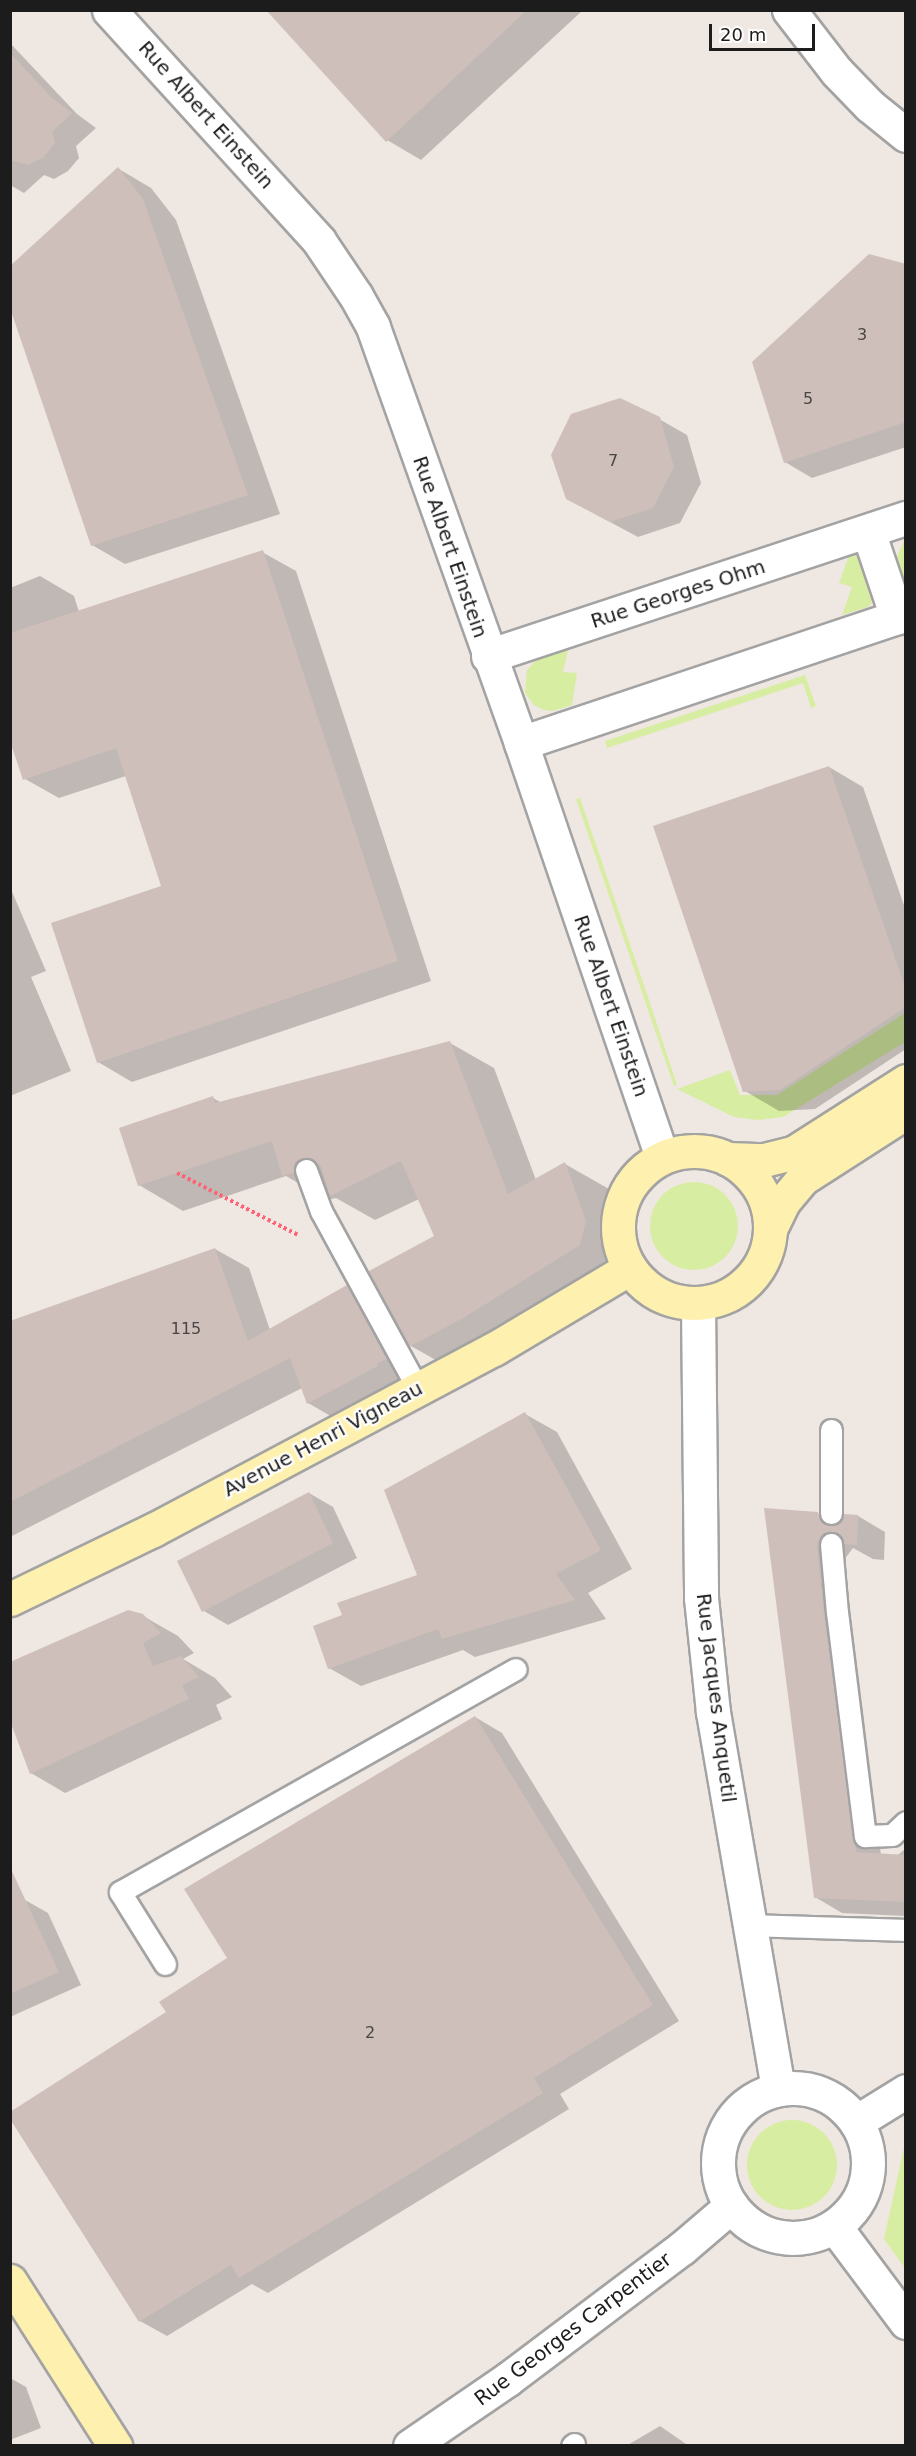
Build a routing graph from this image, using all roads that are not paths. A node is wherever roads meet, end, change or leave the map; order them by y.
1 (110, 10) edge
2 (789, 10) edge
3 (906, 135) edge
4 (906, 518) edge
5 (868, 531) junction
6 (901, 615) edge
7 (488, 656) junction
8 (520, 743) junction
9 (906, 1081) edge
10 (906, 1112) edge
11 (662, 1157) junction
12 (728, 1159) junction
13 (306, 1170) dead end
14 (770, 1229) junction
15 (630, 1268) junction
16 (698, 1304) junction
17 (418, 1389) junction
18 (831, 1430) dead end
19 (831, 1513) dead end
20 (831, 1544) dead end
21 (10, 1599) edge
22 (516, 1669) dead end
23 (906, 1822) edge
24 (750, 1925) junction
25 (906, 1930) edge
26 (165, 1964) dead end
27 (778, 2089) junction
28 (906, 2091) edge
29 (856, 2122) junction
30 (731, 2206) junction
31 (834, 2227) junction
32 (10, 2282) edge
33 (906, 2322) edge
34 (115, 2445) edge
35 (410, 2445) edge

1 - 7 street, Rue Albert Einstein
2 - 3 street
4 - 5 street, Rue Georges Ohm
5 - 6 street
5 - 7 street, Rue Georges Ohm
6 - 8 street
7 - 8 street, Rue Albert Einstein
8 - 11 street, Rue Albert Einstein
9 - 12 street
10 - 14 street
11 - 12 street
11 - 15 street
12 - 14 street
13 - 17 lane
14 - 16 street
15 - 16 street
15 - 17 street, Avenue Henri Vigneau
16 - 24 street, Rue Jacques Anquetil
17 - 21 street, Avenue Henri Vigneau
18 - 19 lane
20 - 23 lane
22 - 26 lane
24 - 25 lane
24 - 27 street, Rue Jacques Anquetil
27 - 29 street
27 - 30 street
28 - 29 street
29 - 31 street
30 - 31 street
30 - 35 street, Rue Georges Carpentier
31 - 33 street
32 - 34 street

